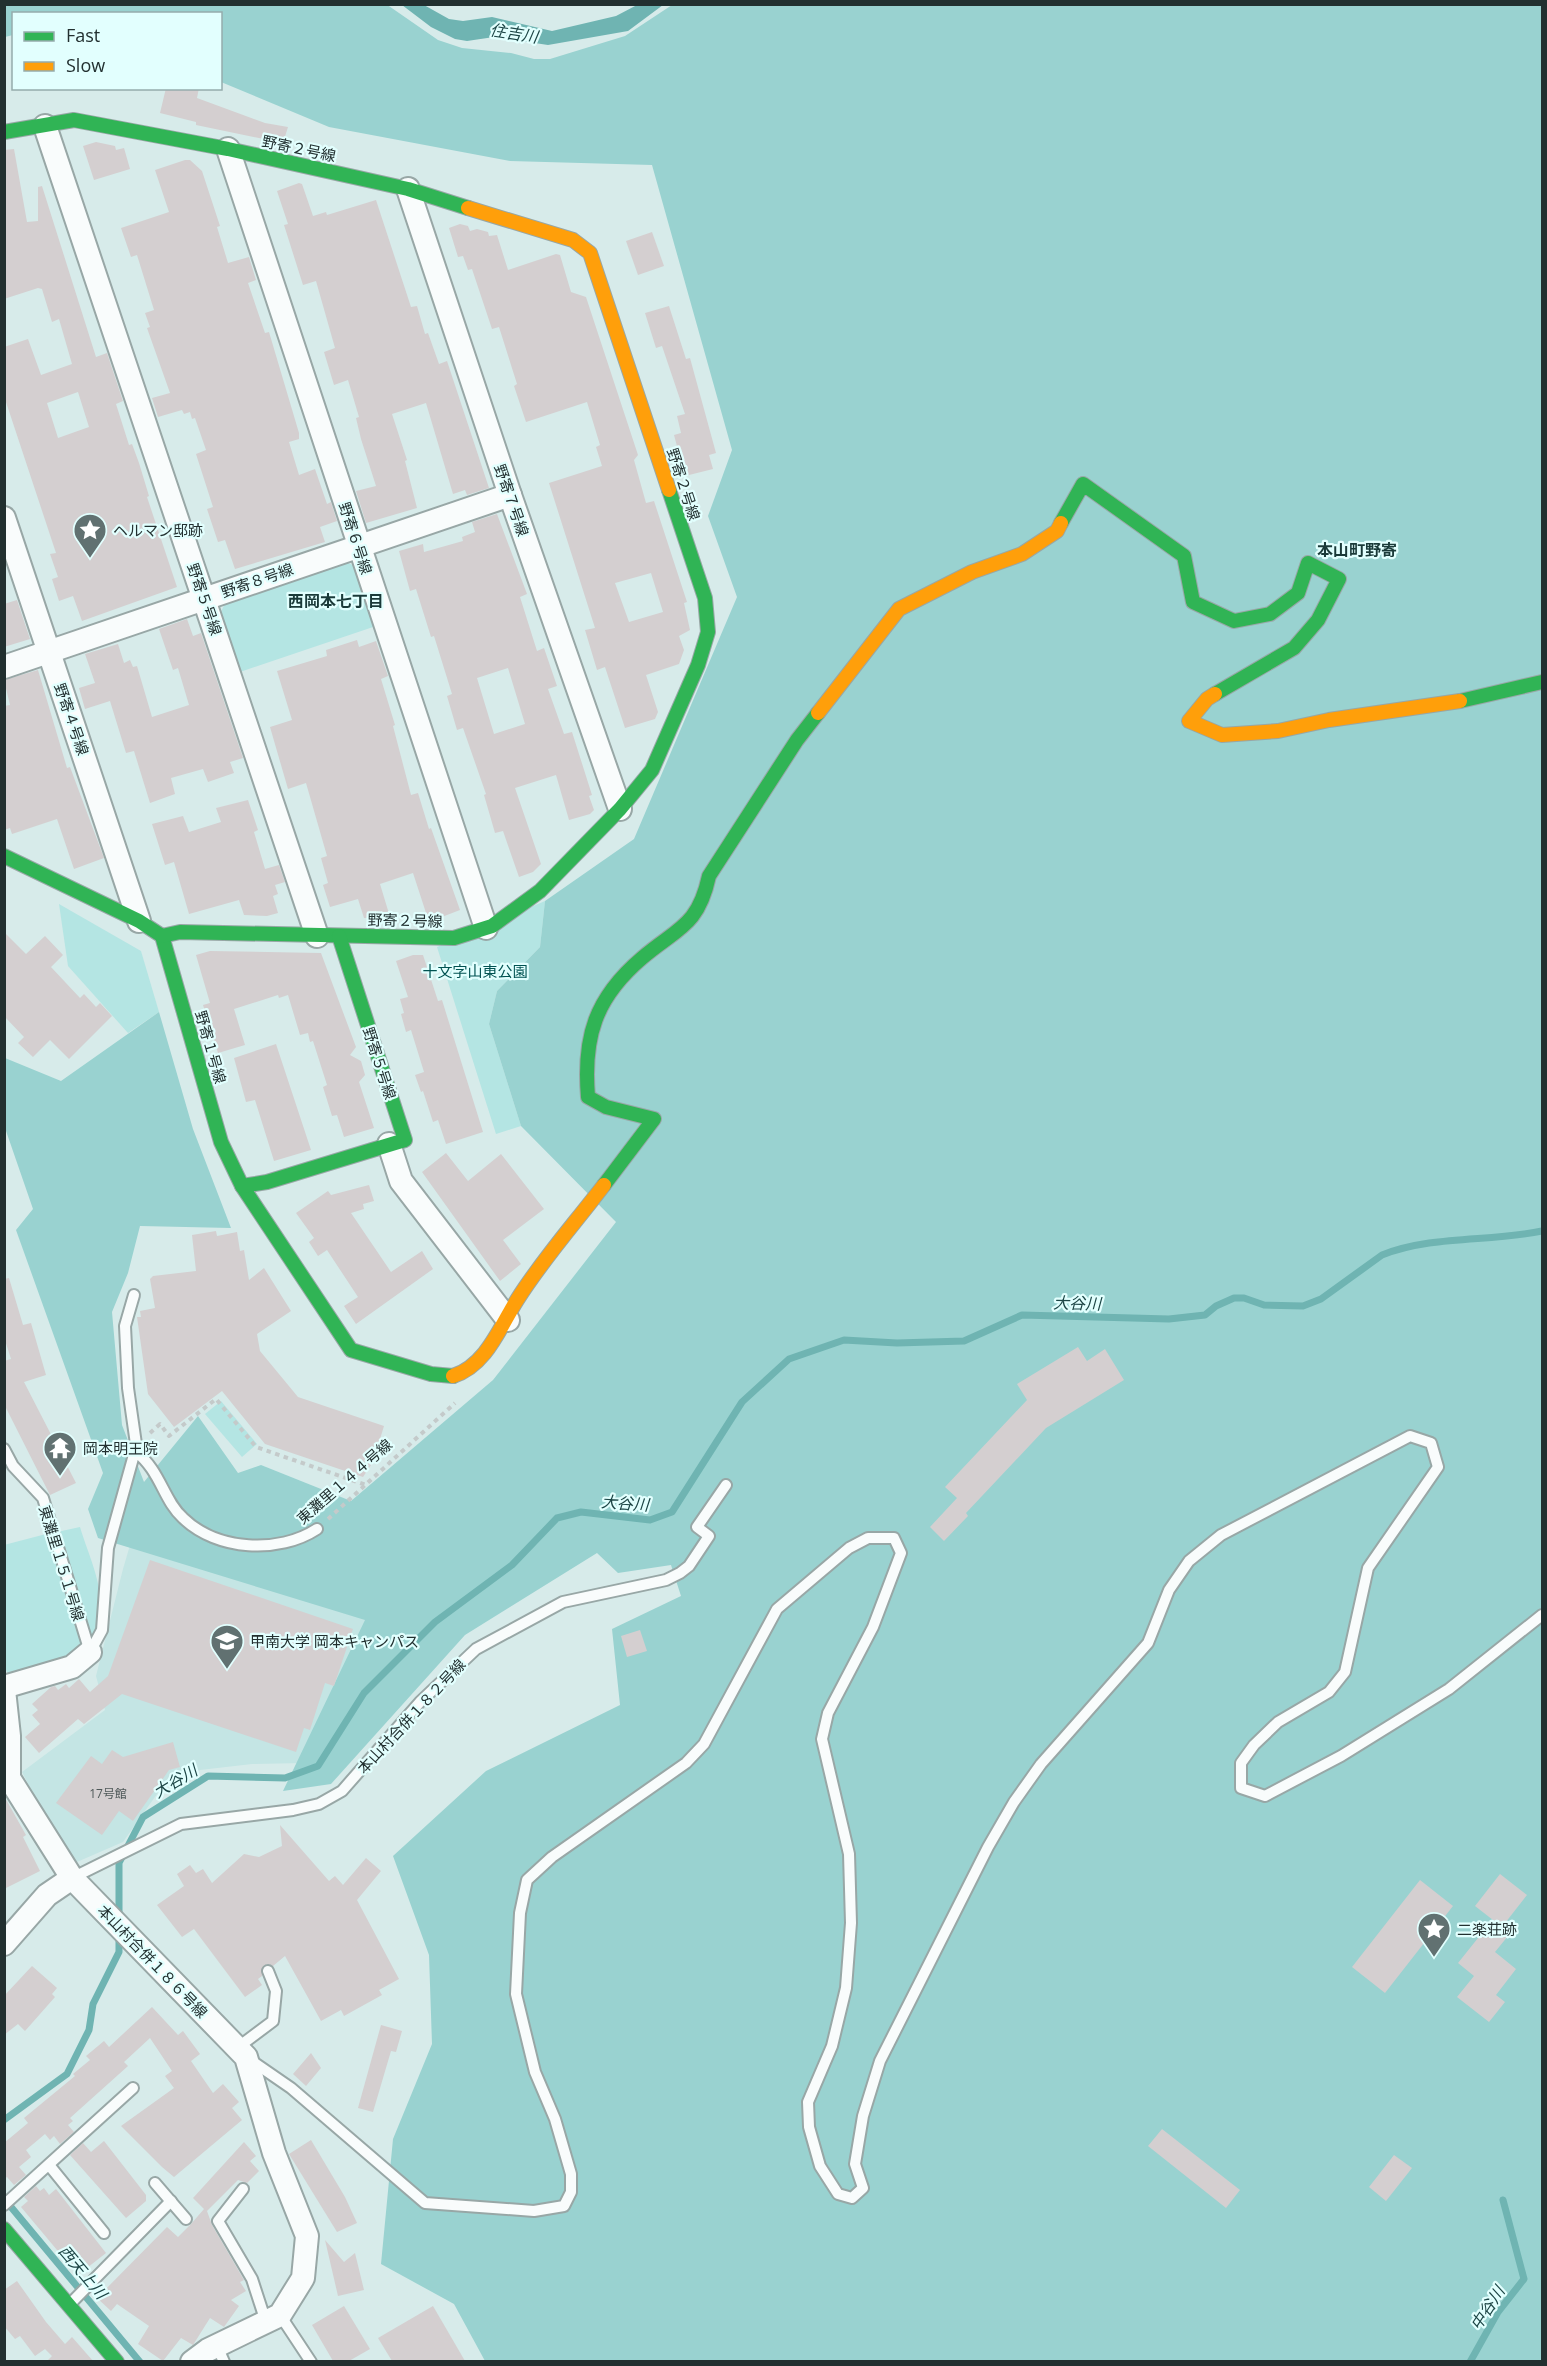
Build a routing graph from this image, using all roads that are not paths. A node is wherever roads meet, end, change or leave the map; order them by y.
1 (45, 126) junction
2 (4, 132) edge
3 (228, 149) junction
4 (408, 189) junction
5 (510, 495) junction
6 (4, 518) edge
7 (359, 546) junction
8 (205, 598) junction
9 (49, 652) junction
10 (4, 667) edge
11 (1542, 682) edge
12 (620, 809) junction
13 (4, 856) edge
14 (139, 921) junction
15 (486, 928) junction
16 (162, 936) junction
17 (328, 936) junction
18 (389, 1144) junction
19 (242, 1186) junction
20 (134, 1295) dead end
21 (508, 1320) junction
22 (136, 1447) junction
23 (4, 1449) edge
24 (726, 1485) dead end
25 (317, 1528) road end
26 (1542, 1615) edge
27 (90, 1652) junction
28 (4, 1689) edge
29 (7, 1779) edge
30 (72, 1878) junction
31 (4, 1944) edge
32 (268, 1971) dead end
33 (241, 2052) junction
34 (133, 2088) dead end
35 (49, 2165) junction
36 (155, 2183) dead end
37 (243, 2189) dead end
38 (171, 2201) junction
39 (7, 2203) edge
40 (186, 2219) dead end
41 (4, 2229) edge
42 (104, 2233) dead end
43 (69, 2305) junction
44 (273, 2319) junction
45 (220, 2354) edge
46 (117, 2361) edge
47 (192, 2361) edge
48 (311, 2361) edge

1 - 2 street, 野寄２号線
1 - 3 street, 野寄２号線
1 - 8 street, 野寄５号線
3 - 4 street, 野寄２号線
3 - 7 street, 野寄６号線
4 - 5 street, 野寄７号線
4 - 12 street, 野寄２号線
5 - 7 street, 野寄８号線
5 - 12 street, 野寄７号線
6 - 9 street, 野寄４号線
7 - 8 street, 野寄８号線
7 - 15 street, 野寄６号線
8 - 9 street, 野寄８号線
8 - 17 street, 野寄５号線
9 - 10 street, 野寄８号線
9 - 14 street, 野寄４号線
11 - 21 street
12 - 15 street, 野寄２号線
13 - 14 street
14 - 16 street
15 - 17 street, 野寄２号線
16 - 17 street, 野寄２号線
16 - 19 street, 野寄１号線
17 - 18 street, 野寄５号線
18 - 19 street
18 - 21 street
19 - 21 street, 野寄１号線
20 - 22 lane
22 - 25 lane, 東灘里１４４号線
22 - 27 lane
23 - 27 lane, 東灘里１５１号線
24 - 30 lane, 本山村合併１８２号線
26 - 33 lane
27 - 28 street
28 - 29 street, 本山村合併１８６号線
29 - 30 street, 本山村合併１８６号線
30 - 31 street
30 - 33 street, 本山村合併１８６号線
32 - 33 lane
33 - 44 street, 本山村合併１８６号線
34 - 35 lane
35 - 39 lane
35 - 42 lane
36 - 38 lane
37 - 44 lane
38 - 40 lane
38 - 43 lane
41 - 43 street
43 - 46 street
44 - 45 street
44 - 48 lane
45 - 47 street

